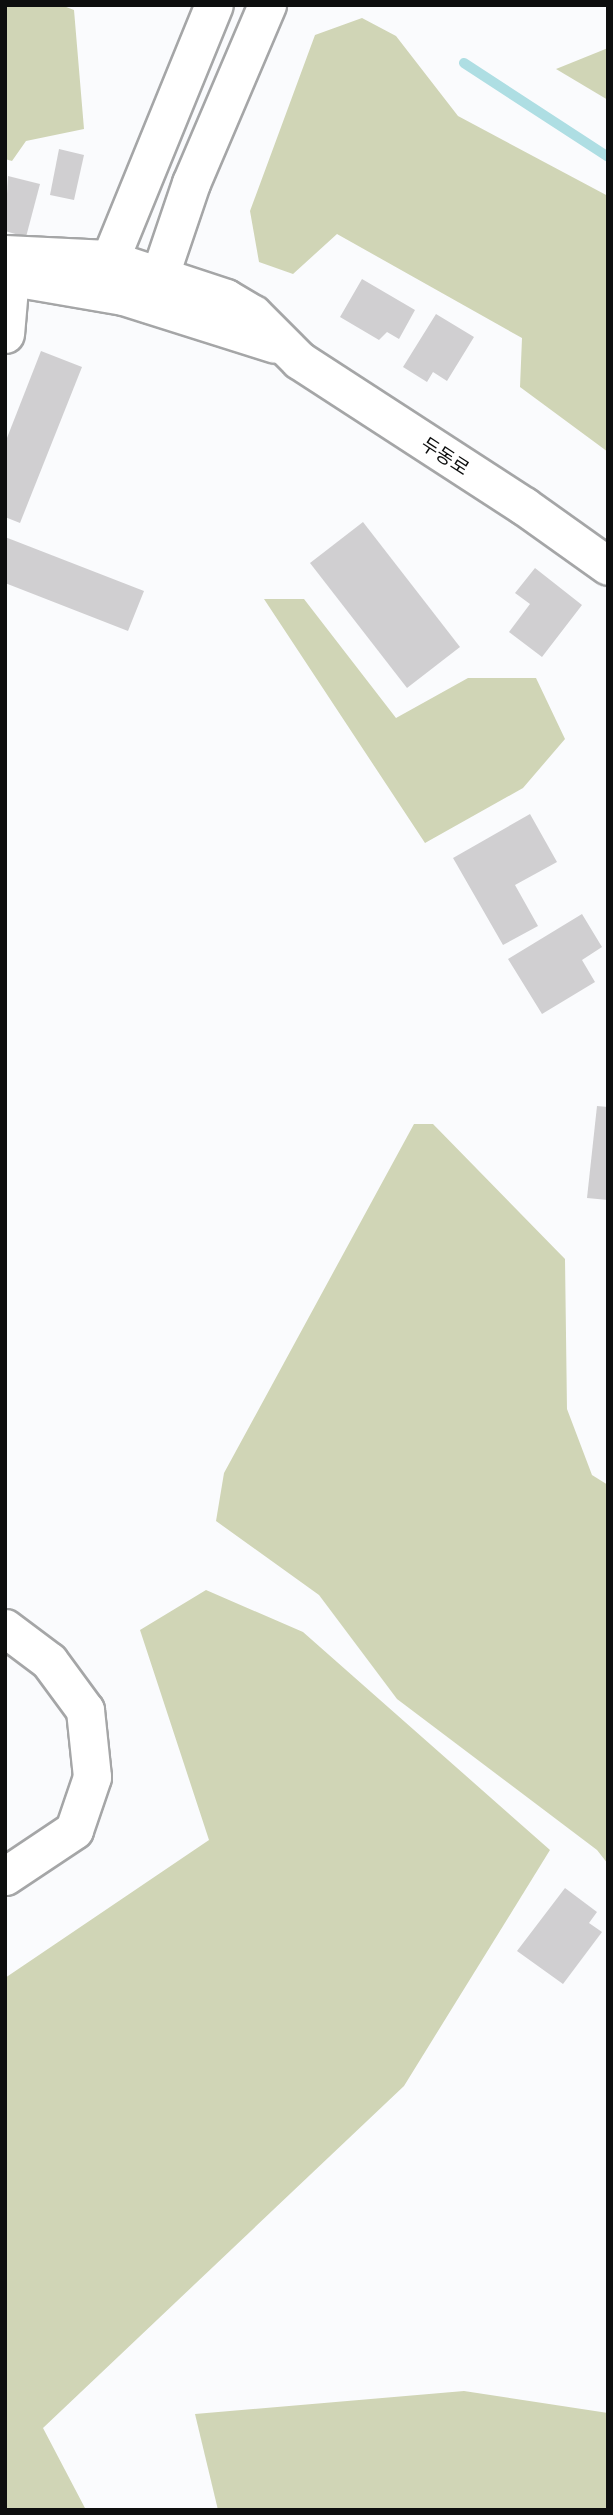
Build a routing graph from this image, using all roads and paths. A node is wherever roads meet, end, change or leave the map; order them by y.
1 (214, 5) edge
2 (267, 5) edge
3 (125, 223) junction
4 (178, 225) junction
5 (69, 256) junction
6 (6, 267) edge
7 (103, 275) junction
8 (205, 288) junction
9 (155, 289) junction
10 (5, 334) edge
11 (283, 346) junction
12 (608, 566) edge
13 (5, 1628) edge
14 (5, 1876) edge

1 - 3 street
2 - 4 street
3 - 5 street
3 - 7 street
4 - 8 street
4 - 9 street
5 - 6 street, 두동로
5 - 7 street, 두동로
6 - 7 street, 두동로
6 - 10 street
7 - 9 street, 두동로
8 - 9 street, 두동로
8 - 11 street, 두동로
9 - 11 street, 두동로
11 - 12 street, 두동로
13 - 14 street

